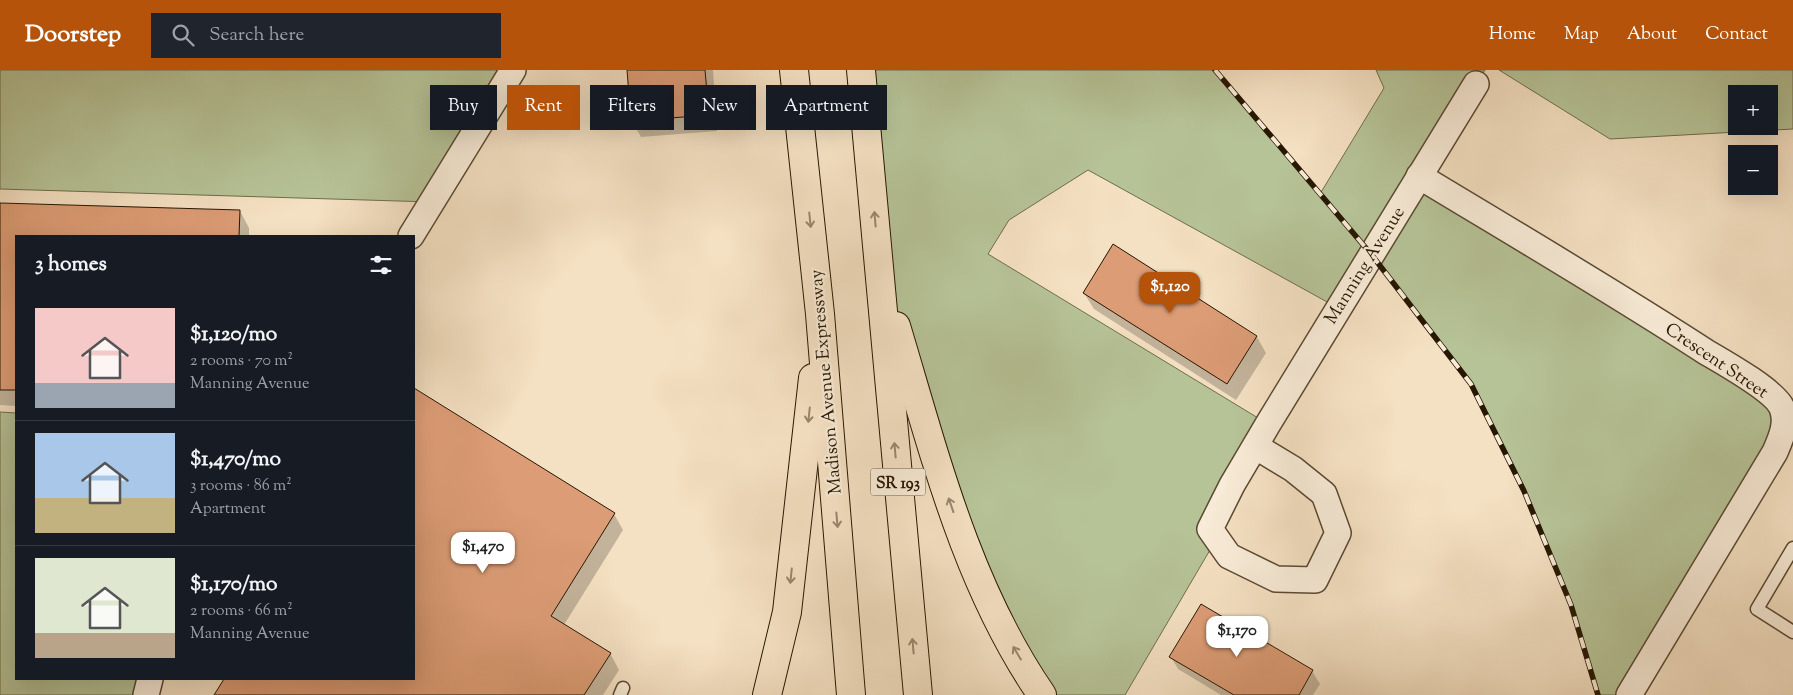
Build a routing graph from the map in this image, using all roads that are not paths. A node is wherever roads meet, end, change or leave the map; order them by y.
1 (512, 70) edge
2 (794, 70) edge
3 (861, 70) edge
4 (1476, 84) dead end
5 (1419, 176) junction
6 (412, 235) edge
7 (879, 268) junction
8 (820, 314) junction
9 (1787, 407) edge
10 (1255, 446) junction
11 (1793, 548) edge
12 (1793, 632) edge
13 (150, 680) edge
14 (146, 695) edge
15 (767, 695) edge
16 (851, 695) edge
17 (918, 695) edge
18 (1042, 695) edge
19 (1629, 695) edge

1 - 6 street
2 -> 8 highway, Madison Avenue Expressway
7 -> 3 highway, SR 193
4 - 5 street, Manning Avenue
5 - 9 street, Crescent Street
5 - 10 street, Manning Avenue
17 -> 7 highway, SR 193
18 -> 7 highway
8 -> 15 highway
8 -> 16 highway, Madison Avenue Expressway
9 - 19 street, Crescent Street
10 - 10 street, Manning Avenue
11 - 12 lane
13 - 14 street

